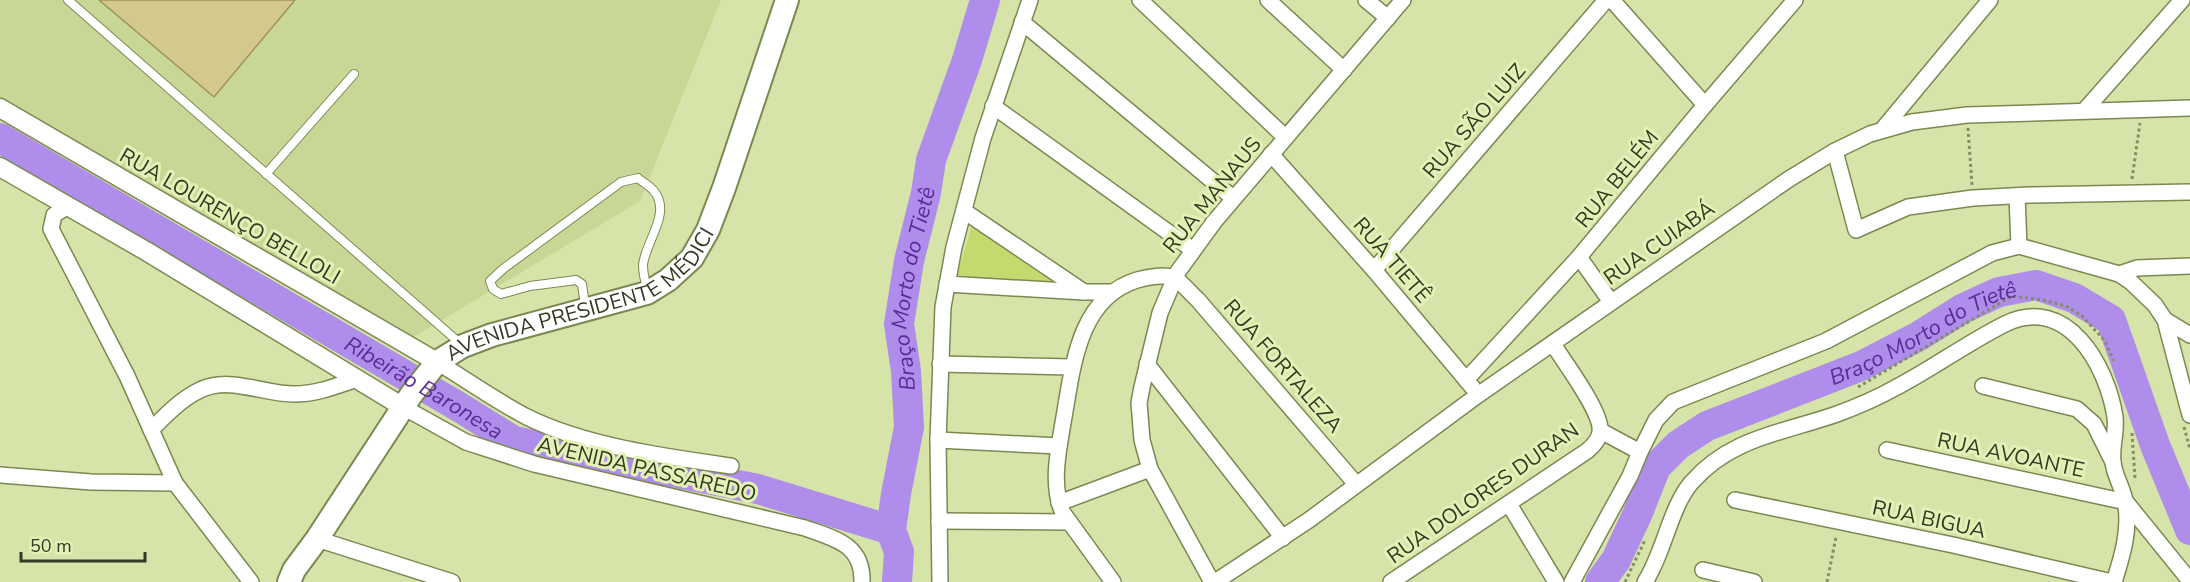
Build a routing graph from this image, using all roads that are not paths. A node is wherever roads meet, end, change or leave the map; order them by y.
1 (68, 0) edge
2 (788, 0) edge
3 (1030, 0) edge
4 (1140, 0) edge
5 (1268, 0) edge
6 (1366, 0) edge
7 (1403, 0) edge
8 (1606, 0) edge
9 (1612, 0) edge
10 (1795, 0) edge
11 (1990, 0) edge
12 (2182, 0) edge
13 (1388, 18) junction
14 (1022, 22) junction
15 (1344, 70) junction
16 (354, 74) dead end
17 (1705, 105) junction
18 (993, 106) junction
19 (0, 108) edge
20 (2190, 108) edge
21 (2084, 111) junction
22 (1882, 130) junction
23 (1285, 137) junction
24 (1835, 151) junction
25 (1271, 154) junction
26 (0, 167) edge
27 (266, 174) junction
28 (2190, 192) edge
29 (2017, 196) junction
30 (1233, 198) junction
31 (68, 206) junction
32 (964, 211) junction
33 (2019, 246) junction
34 (1193, 250) junction
35 (1579, 257) junction
36 (2190, 266) edge
37 (1374, 270) junction
38 (1174, 278) junction
39 (2125, 278) junction
40 (947, 284) junction
41 (1084, 292) junction
42 (1111, 292) junction
43 (647, 293) junction
44 (1611, 302) junction
45 (586, 310) junction
46 (2165, 320) junction
47 (2190, 336) edge
48 (1553, 344) junction
49 (463, 346) junction
50 (940, 364) junction
51 (1147, 364) junction
52 (1072, 367) junction
53 (431, 368) junction
54 (357, 379) junction
55 (1466, 380) junction
56 (1983, 386) dead end
57 (1478, 395) junction
58 (407, 401) junction
59 (2187, 421) edge
60 (151, 430) junction
61 (1600, 430) junction
62 (938, 440) junction
63 (1059, 446) junction
64 (1887, 450) dead end
65 (1640, 452) junction
66 (2113, 462) junction
67 (731, 466) dead end
68 (1150, 470) junction
69 (0, 475) edge
70 (175, 483) junction
71 (1356, 484) junction
72 (1735, 500) dead end
73 (2126, 502) junction
74 (1059, 503) junction
75 (1509, 504) junction
76 (939, 521) junction
77 (1069, 522) junction
78 (1283, 537) junction
79 (317, 539) junction
80 (1702, 570) dead end
81 (434, 579) edge
82 (2190, 581) edge
83 (251, 582) edge
84 (289, 582) edge
85 (452, 582) edge
86 (862, 582) edge
87 (940, 582) edge
88 (1113, 582) edge
89 (1213, 582) edge
90 (1391, 582) edge
91 (1556, 582) edge
92 (1572, 582) edge
93 (1645, 582) edge
94 (1754, 582) edge
95 (2113, 582) edge

1 - 27 lane
2 - 43 main road, AVENIDA PRESIDENTE MÉDICI
3 - 14 street
4 - 23 street
5 - 15 street
6 - 13 street
7 - 13 street, RUA MANAUS
8 - 37 street, RUA SÃO LUIZ
9 - 17 street
10 - 17 street, RUA BELÉM
11 - 22 street
12 - 21 street
13 - 15 street, RUA MANAUS
14 - 18 street
14 - 30 street
15 - 23 street, RUA MANAUS
16 - 27 lane
17 - 35 street, RUA BELÉM
18 - 32 street
18 - 34 street
19 - 53 street, RUA LOURENÇO BELLOLI
20 - 21 street, RUA CUIABÁ
21 - 22 street, RUA CUIABÁ
22 - 24 street, RUA CUIABÁ
23 - 25 street, RUA MANAUS
24 - 29 street
24 - 44 street, RUA CUIABÁ
25 - 30 street, RUA MANAUS
25 - 37 street, RUA TIETÊ
26 - 31 street
27 - 49 lane
28 - 29 street
29 - 33 street
30 - 34 street, RUA MANAUS
31 - 54 street
31 - 60 street
32 - 40 street
32 - 41 street
33 - 39 street
33 - 65 street
34 - 38 street, RUA MANAUS
35 - 44 street
35 - 55 street, RUA BELÉM
36 - 39 street
37 - 55 street, RUA TIETÊ
38 - 42 street
38 - 51 street, RUA MANAUS
38 - 71 street, RUA FORTALEZA
39 - 46 street
40 - 41 street
40 - 50 street
41 - 42 street
42 - 52 street
43 - 45 main road, AVENIDA PRESIDENTE MÉDICI
43 - 45 lane
44 - 48 street, RUA CUIABÁ
45 - 49 main road, AVENIDA PRESIDENTE MÉDICI
46 - 47 street
46 - 59 street
48 - 57 street, RUA CUIABÁ
48 - 61 street, RUA DOLORES DURAN
49 - 53 main road, AVENIDA PRESIDENTE MÉDICI
50 - 52 street
50 - 62 street
51 - 68 street, RUA MANAUS
51 - 78 street
52 - 63 street
53 - 58 main road, AVENIDA PRESIDENTE MÉDICI
53 - 67 street
54 - 58 street
54 - 60 street
55 - 57 street, RUA TIETÊ
56 - 66 street
57 - 71 street, RUA CUIABÁ
58 - 79 main road, AVENIDA PRESIDENTE MÉDICI
58 - 86 street, AVENIDA PASSAREDO
60 - 70 street
61 - 65 street
61 - 75 street, RUA DOLORES DURAN
62 - 63 street
62 - 76 street
63 - 74 street
64 - 73 street, RUA AVOANTE
65 - 92 street
66 - 73 street
66 - 93 street
68 - 74 street
68 - 89 street, RUA MANAUS
69 - 70 street
70 - 83 street
71 - 78 street, RUA CUIABÁ
72 - 95 street, RUA BIGUA
73 - 82 street
73 - 95 street
74 - 77 street
75 - 90 street, RUA DOLORES DURAN
75 - 91 street
76 - 77 street
76 - 87 street
77 - 88 street
78 - 89 street, RUA CUIABÁ
79 - 81 street
79 - 84 main road, AVENIDA PRESIDENTE MÉDICI
80 - 94 street
81 - 85 street

